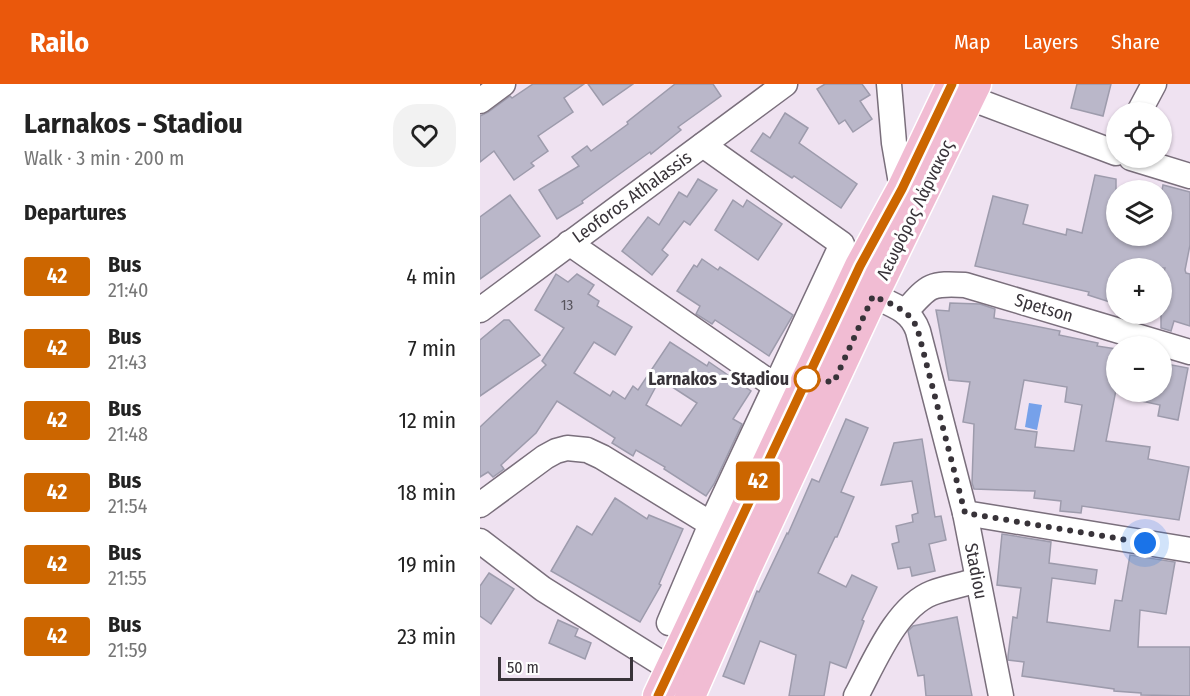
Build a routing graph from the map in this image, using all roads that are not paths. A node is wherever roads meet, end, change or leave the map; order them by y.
1 (502, 84) edge
2 (785, 84) edge
3 (889, 84) edge
4 (1154, 84) edge
5 (966, 89) edge
6 (480, 101) edge
7 (1144, 102) edge
8 (703, 145) junction
9 (1106, 149) edge
10 (1164, 168) edge
11 (1190, 176) edge
12 (902, 189) junction
13 (569, 243) junction
14 (873, 296) junction
15 (480, 310) edge
16 (906, 311) junction
17 (1190, 352) edge
18 (775, 386) junction
19 (480, 505) edge
20 (965, 513) junction
21 (711, 524) junction
22 (480, 541) edge
23 (1190, 550) edge
24 (977, 580) junction
25 (669, 623) dead end
26 (669, 668) junction
27 (658, 696) edge
28 (690, 696) edge
29 (856, 696) edge
30 (1001, 696) edge

1 - 6 street
2 - 8 street, Leoforos Athalassis
3 - 12 street
4 - 7 street
5 - 9 street
5 - 12 main road, Λεωφόρος Λάρνακος
5 - 14 main road, Λεωφόρος Λάρνακος
8 - 13 street, Leoforos Athalassis
8 - 18 street
10 - 11 street
12 - 26 main road, Λεωφόρος Λάρνακος
13 - 15 street, Leoforos Athalassis
13 - 18 street
14 - 16 street
14 - 28 main road, Λεωφόρος Λάρνακος
16 - 17 street, Spetson
16 - 20 street, Stadiou
18 - 21 street
19 - 21 street
20 - 23 street
20 - 24 street, Stadiou
21 - 25 street
22 - 26 street
24 - 29 street
24 - 30 street, Stadiou
26 - 27 main road, Λεωφόρος Λάρνακος

